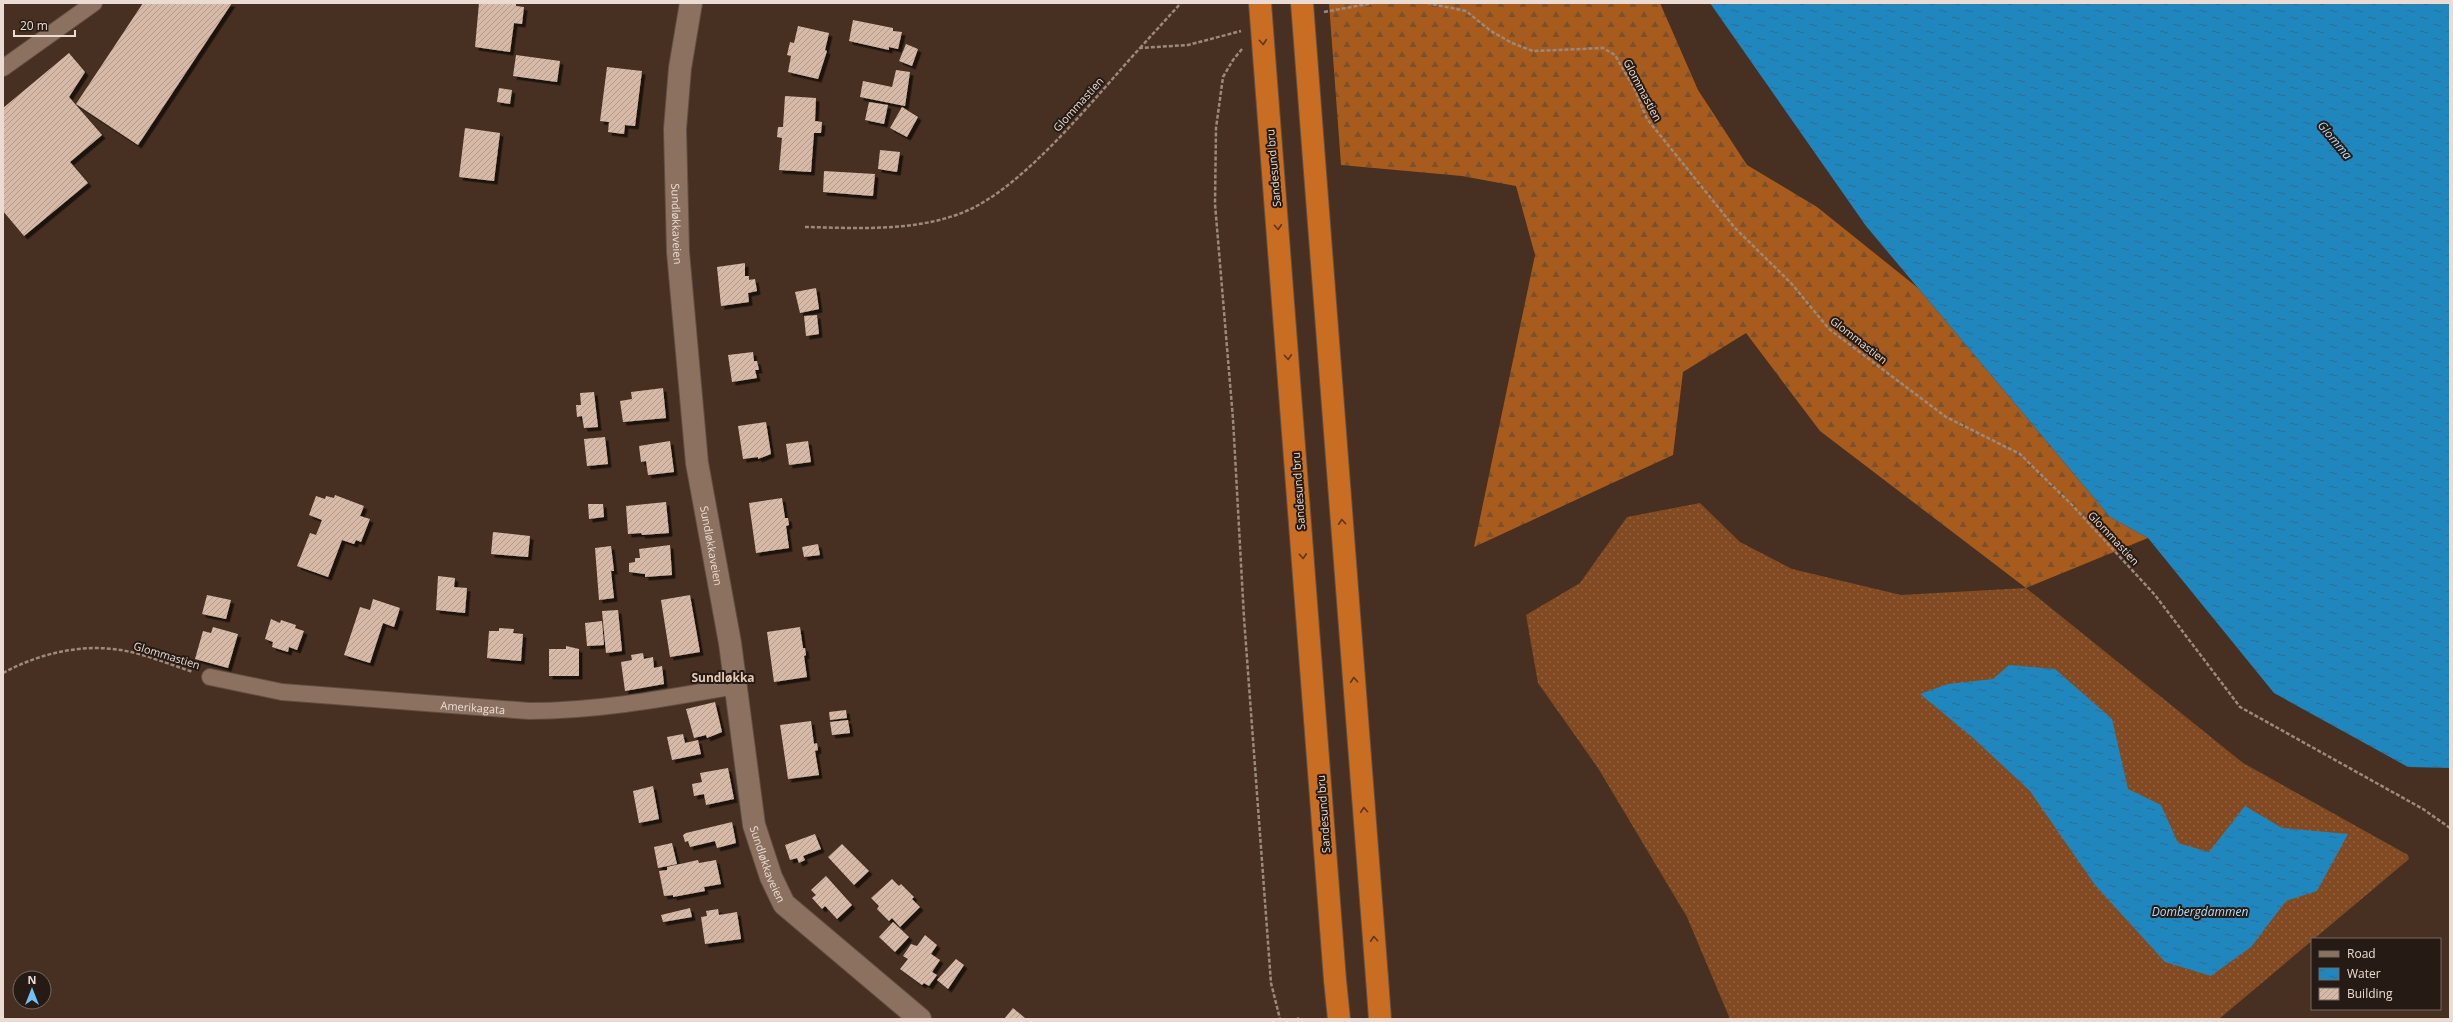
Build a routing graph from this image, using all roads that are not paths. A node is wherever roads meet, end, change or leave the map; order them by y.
1 (94, 3) edge
2 (691, 3) edge
3 (1260, 3) edge
4 (1302, 3) edge
5 (3, 68) edge
6 (210, 677) road end
7 (736, 686) junction
8 (920, 1019) edge
9 (1339, 1019) edge
10 (1380, 1019) edge

1 - 5 street
2 - 7 main road, Sundløkkaveien
3 -> 9 highway, Sandesund bru, bridge
10 -> 4 highway, bridge
6 - 7 street, Amerikagata
7 - 8 main road, Sundløkkaveien

